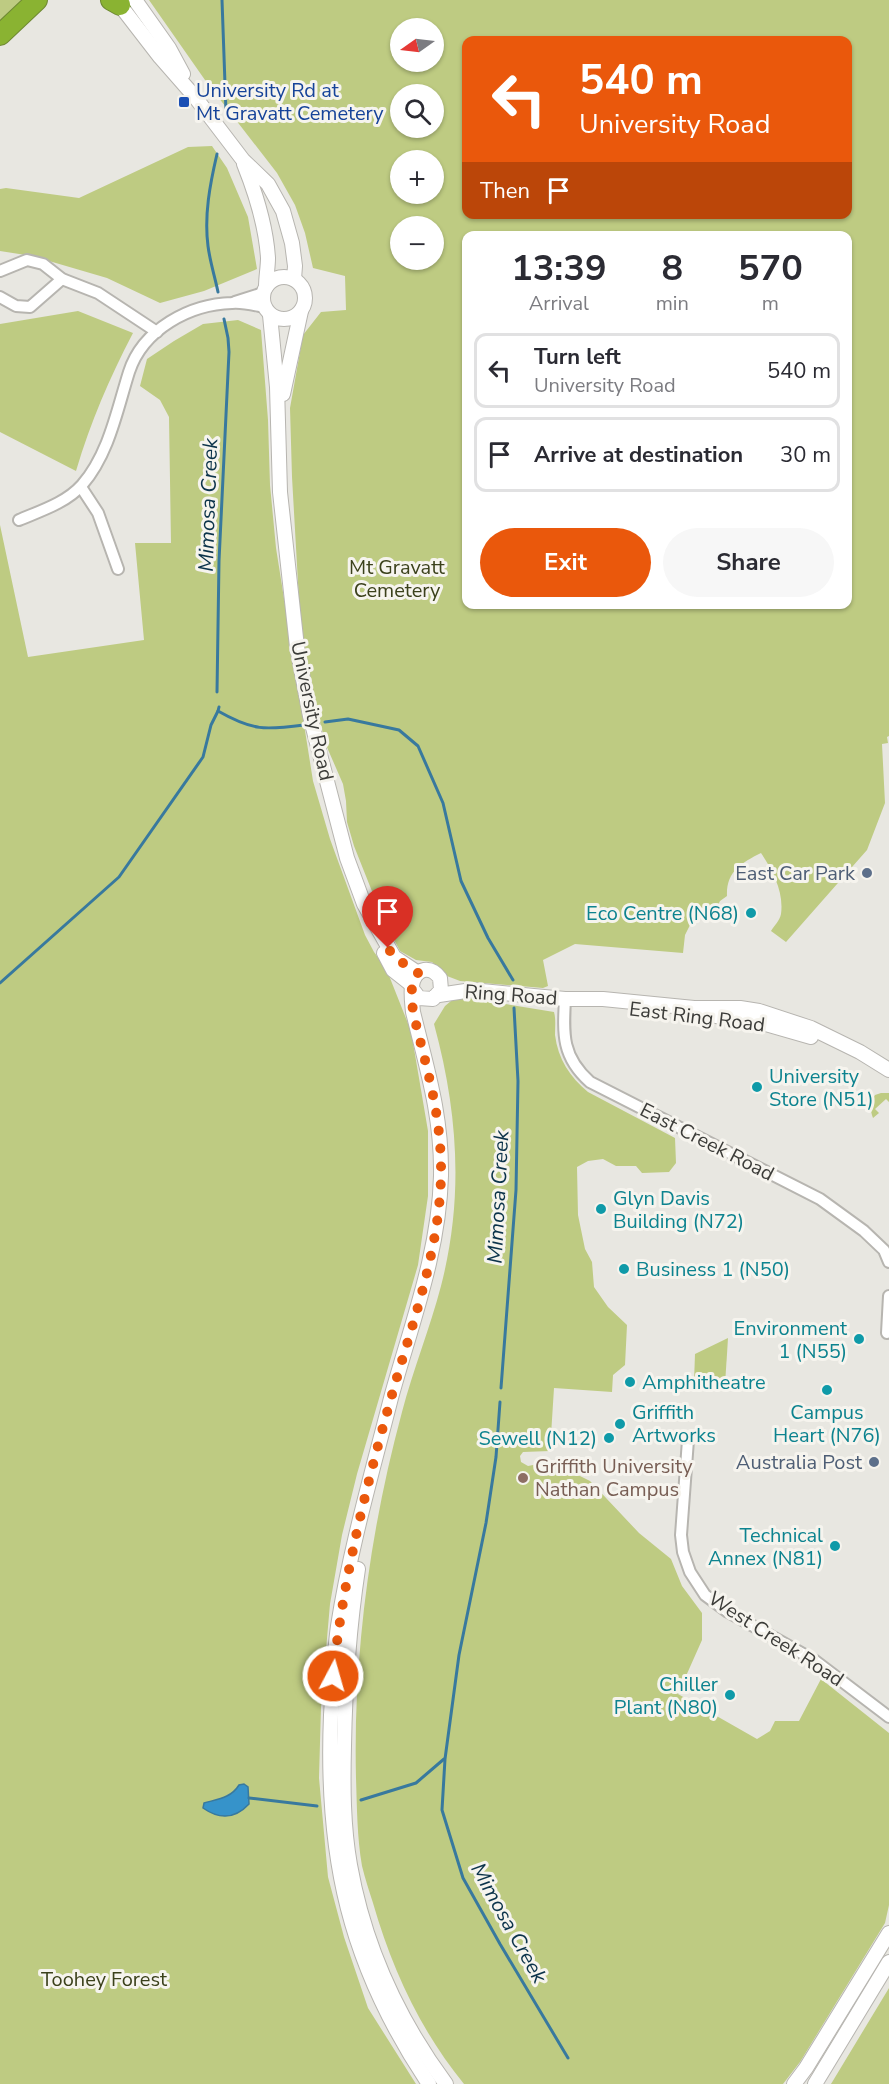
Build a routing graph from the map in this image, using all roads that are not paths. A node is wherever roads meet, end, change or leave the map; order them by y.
1 (120, 1) edge
2 (37, 2) edge
3 (0, 36) edge
4 (243, 160) junction
5 (0, 271) edge
6 (62, 279) junction
7 (294, 279) junction
8 (0, 297) edge
9 (266, 300) junction
10 (302, 311) junction
11 (157, 332) junction
12 (278, 423) junction
13 (81, 487) junction
14 (19, 520) dead end
15 (118, 569) dead end
16 (441, 978) junction
17 (414, 983) junction
18 (472, 990) junction
19 (436, 997) junction
20 (584, 998) joint
21 (566, 999) junction
22 (889, 1070) edge
23 (889, 1080) edge
24 (889, 1262) edge
25 (889, 1296) edge
26 (887, 1334) dead end
27 (688, 1440) dead end
28 (889, 1717) edge
29 (337, 1729) junction
30 (889, 1933) edge
31 (889, 1962) edge
32 (386, 1998) junction
33 (429, 2084) edge
34 (446, 2084) edge
35 (794, 2084) edge
36 (815, 2084) edge

1 - 4 street, University Road
2 - 3 highway
4 - 7 street, University Road
4 - 9 street, University Road
5 - 6 street
6 - 8 street
6 - 11 street
7 - 9 street
7 - 10 street
9 - 10 street
9 - 11 street
9 - 12 street, University Road
10 - 12 street, University Road
11 - 13 street
12 - 17 street, University Road
13 - 14 street
13 - 15 street
16 - 17 street
16 - 18 street
16 - 19 street
17 - 19 street
17 - 29 street
18 - 19 street, Ring Road
18 - 21 street, Ring Road
19 - 29 street
20 - 21 street, Ring Road
20 - 22 street, East Ring Road
21 - 23 street, East Ring Road
21 - 24 street, East Creek Road
25 - 26 street
27 - 28 street, West Creek Road
29 - 32 street
30 - 35 street
31 - 36 street
32 - 33 street
32 - 34 street

